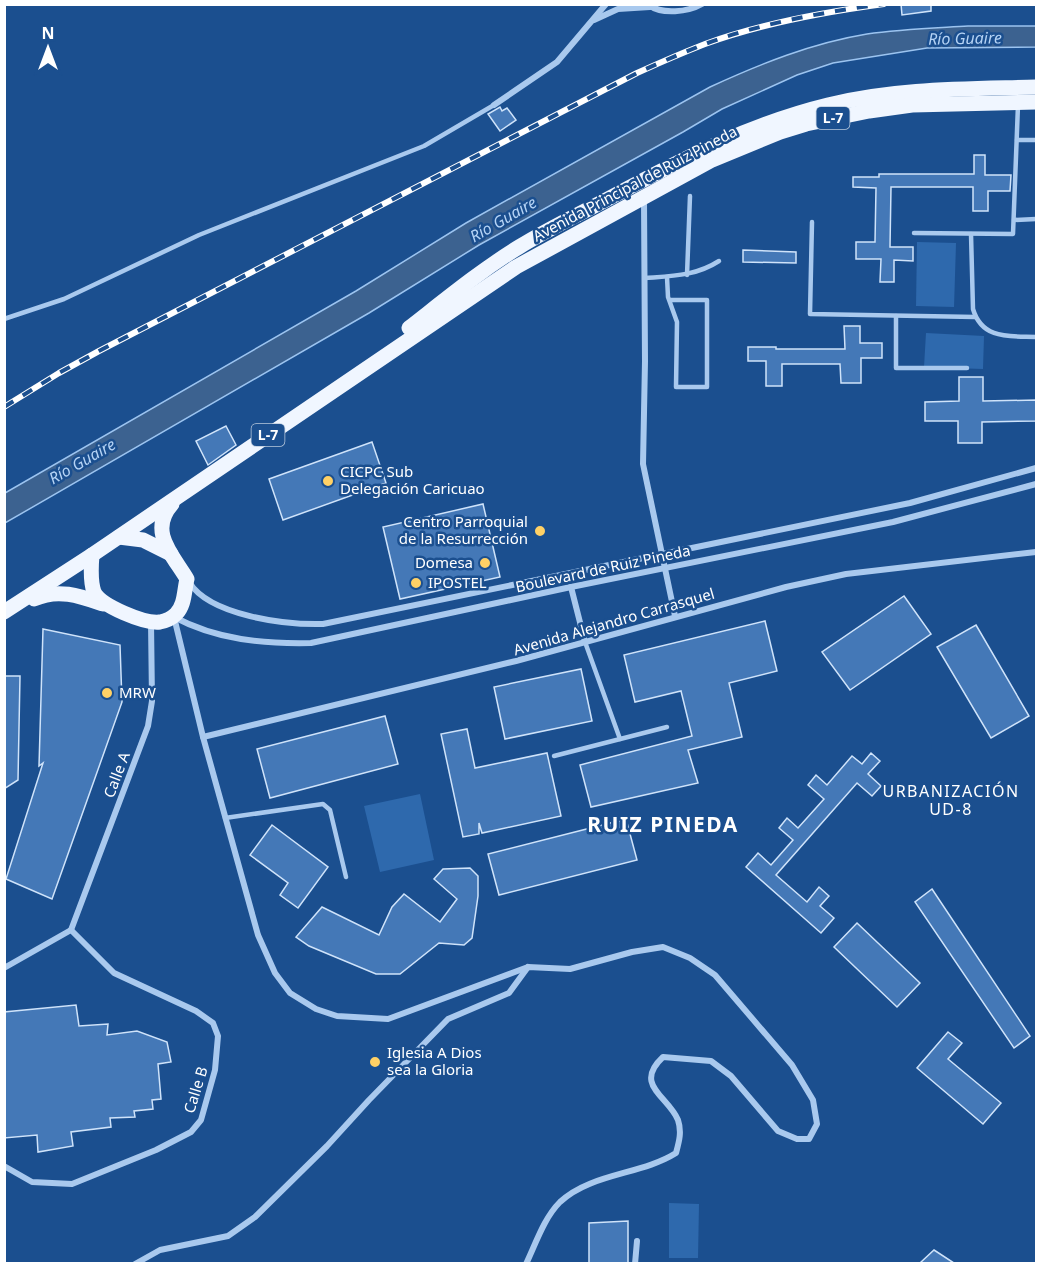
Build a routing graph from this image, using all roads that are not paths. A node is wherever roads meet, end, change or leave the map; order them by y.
1 (606, 4) edge
2 (702, 4) edge
3 (649, 6) edge
4 (591, 22) junction
5 (1036, 87) edge
6 (1019, 102) junction
7 (1036, 102) edge
8 (494, 105) joint
9 (1017, 140) junction
10 (1036, 140) edge
11 (641, 189) junction
12 (690, 196) dead end
13 (1036, 219) edge
14 (1014, 220) junction
15 (812, 222) dead end
16 (914, 233) dead end
17 (972, 234) junction
18 (719, 261) dead end
19 (687, 275) junction
20 (667, 276) junction
21 (645, 278) junction
22 (670, 300) junction
23 (896, 316) junction
24 (975, 317) junction
25 (4, 319) edge
26 (1036, 337) edge
27 (967, 368) dead end
28 (1036, 468) edge
29 (1036, 484) edge
30 (182, 493) junction
31 (119, 537) junction
32 (1036, 552) edge
33 (661, 553) junction
34 (171, 554) junction
35 (92, 555) junction
36 (665, 568) junction
37 (187, 579) junction
38 (571, 587) junction
39 (111, 607) junction
40 (4, 613) edge
41 (174, 616) junction
42 (675, 616) junction
43 (151, 622) junction
44 (585, 642) junction
45 (667, 727) dead end
46 (203, 737) junction
47 (620, 739) junction
48 (554, 756) dead end
49 (225, 818) junction
50 (346, 877) dead end
51 (71, 930) junction
52 (528, 966) junction
53 (4, 968) edge
54 (4, 1166) edge
55 (636, 1240) dead end
56 (135, 1263) edge
57 (526, 1263) edge
58 (635, 1263) edge

1 - 4 street
2 - 3 street
3 - 4 street
4 - 8 street
5 - 11 main road, Avenida Principal de Ruiz Pineda / L-7
6 - 7 main road, Avenida Principal de Ruiz Pineda / L-7
6 - 9 lane
6 - 11 main road, Avenida Principal de Ruiz Pineda / L-7
8 - 25 lane
9 - 10 lane
9 - 14 lane
11 - 21 street
11 - 30 main road, Avenida Principal de Ruiz Pineda / L-7
12 - 19 lane
13 - 14 lane
14 - 17 lane
15 - 23 lane
16 - 17 lane
17 - 24 lane
18 - 19 lane
19 - 20 lane
20 - 21 lane
20 - 22 lane
21 - 33 street
22 - 22 lane
23 - 24 lane
23 - 27 lane
24 - 26 lane
28 - 33 street, Boulevard de Ruiz Pineda
29 - 36 street, Boulevard de Ruiz Pineda
30 - 31 main road, Avenida Principal de Ruiz Pineda / L-7
30 - 34 main road, Avenida Principal de Ruiz Pineda / L-7
31 - 34 main road
31 - 35 main road, L-7
32 - 42 street, Avenida Alejandro Carrasquel
33 - 36 street
33 - 37 street, Boulevard de Ruiz Pineda
34 - 37 main road
35 - 39 main road
35 - 40 main road, L-7
36 - 38 street, Boulevard de Ruiz Pineda
36 - 42 street
37 - 41 main road
38 - 41 street, Boulevard de Ruiz Pineda
38 - 44 street
39 - 40 main road, L-7
39 - 43 main road
41 - 43 main road
41 - 46 street
42 - 44 street, Avenida Alejandro Carrasquel
43 - 51 street, Calle A
44 - 46 street, Avenida Alejandro Carrasquel
44 - 47 lane
45 - 47 lane
46 - 49 street
47 - 48 lane
49 - 50 lane
49 - 52 street
51 - 53 street
51 - 54 street, Calle B
52 - 56 street
52 - 57 street
55 - 58 street

